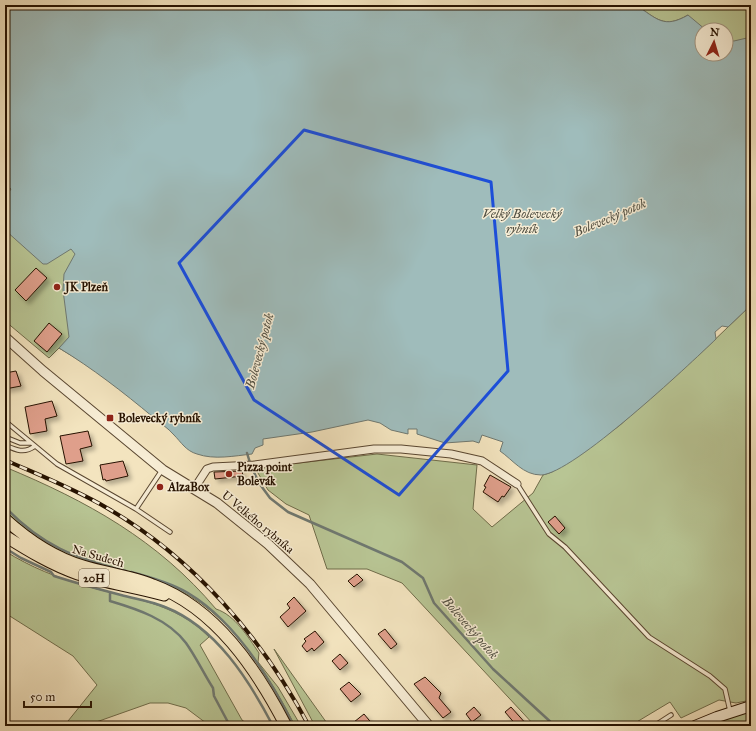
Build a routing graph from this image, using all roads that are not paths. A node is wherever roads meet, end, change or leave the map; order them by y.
1 (6, 340) edge
2 (5, 421) edge
3 (5, 437) edge
4 (31, 443) junction
5 (5, 445) edge
6 (35, 446) junction
7 (163, 470) junction
8 (517, 484) joint
9 (196, 486) junction
10 (136, 509) junction
11 (5, 519) edge
12 (170, 532) dead end
13 (5, 536) edge
14 (190, 605) junction
15 (751, 706) edge
16 (730, 712) junction
17 (671, 715) dead end
18 (286, 726) edge
19 (429, 726) edge
20 (654, 726) edge
21 (695, 726) edge

1 - 7 street, U Velkého rybníka
2 - 4 lane
3 - 4 lane
4 - 6 lane
5 - 6 lane
6 - 10 lane
7 - 9 street, U Velkého rybníka
7 - 10 lane
8 - 9 street
8 - 16 lane
9 - 19 street, U Velkého rybníka
10 - 12 lane
11 - 14 main road, Na Sudech / 20H
13 - 14 main road, Na Sudech / 20H
14 - 18 main road, Na Sudech / 20H
15 - 16 main road
16 - 21 main road
17 - 20 lane

